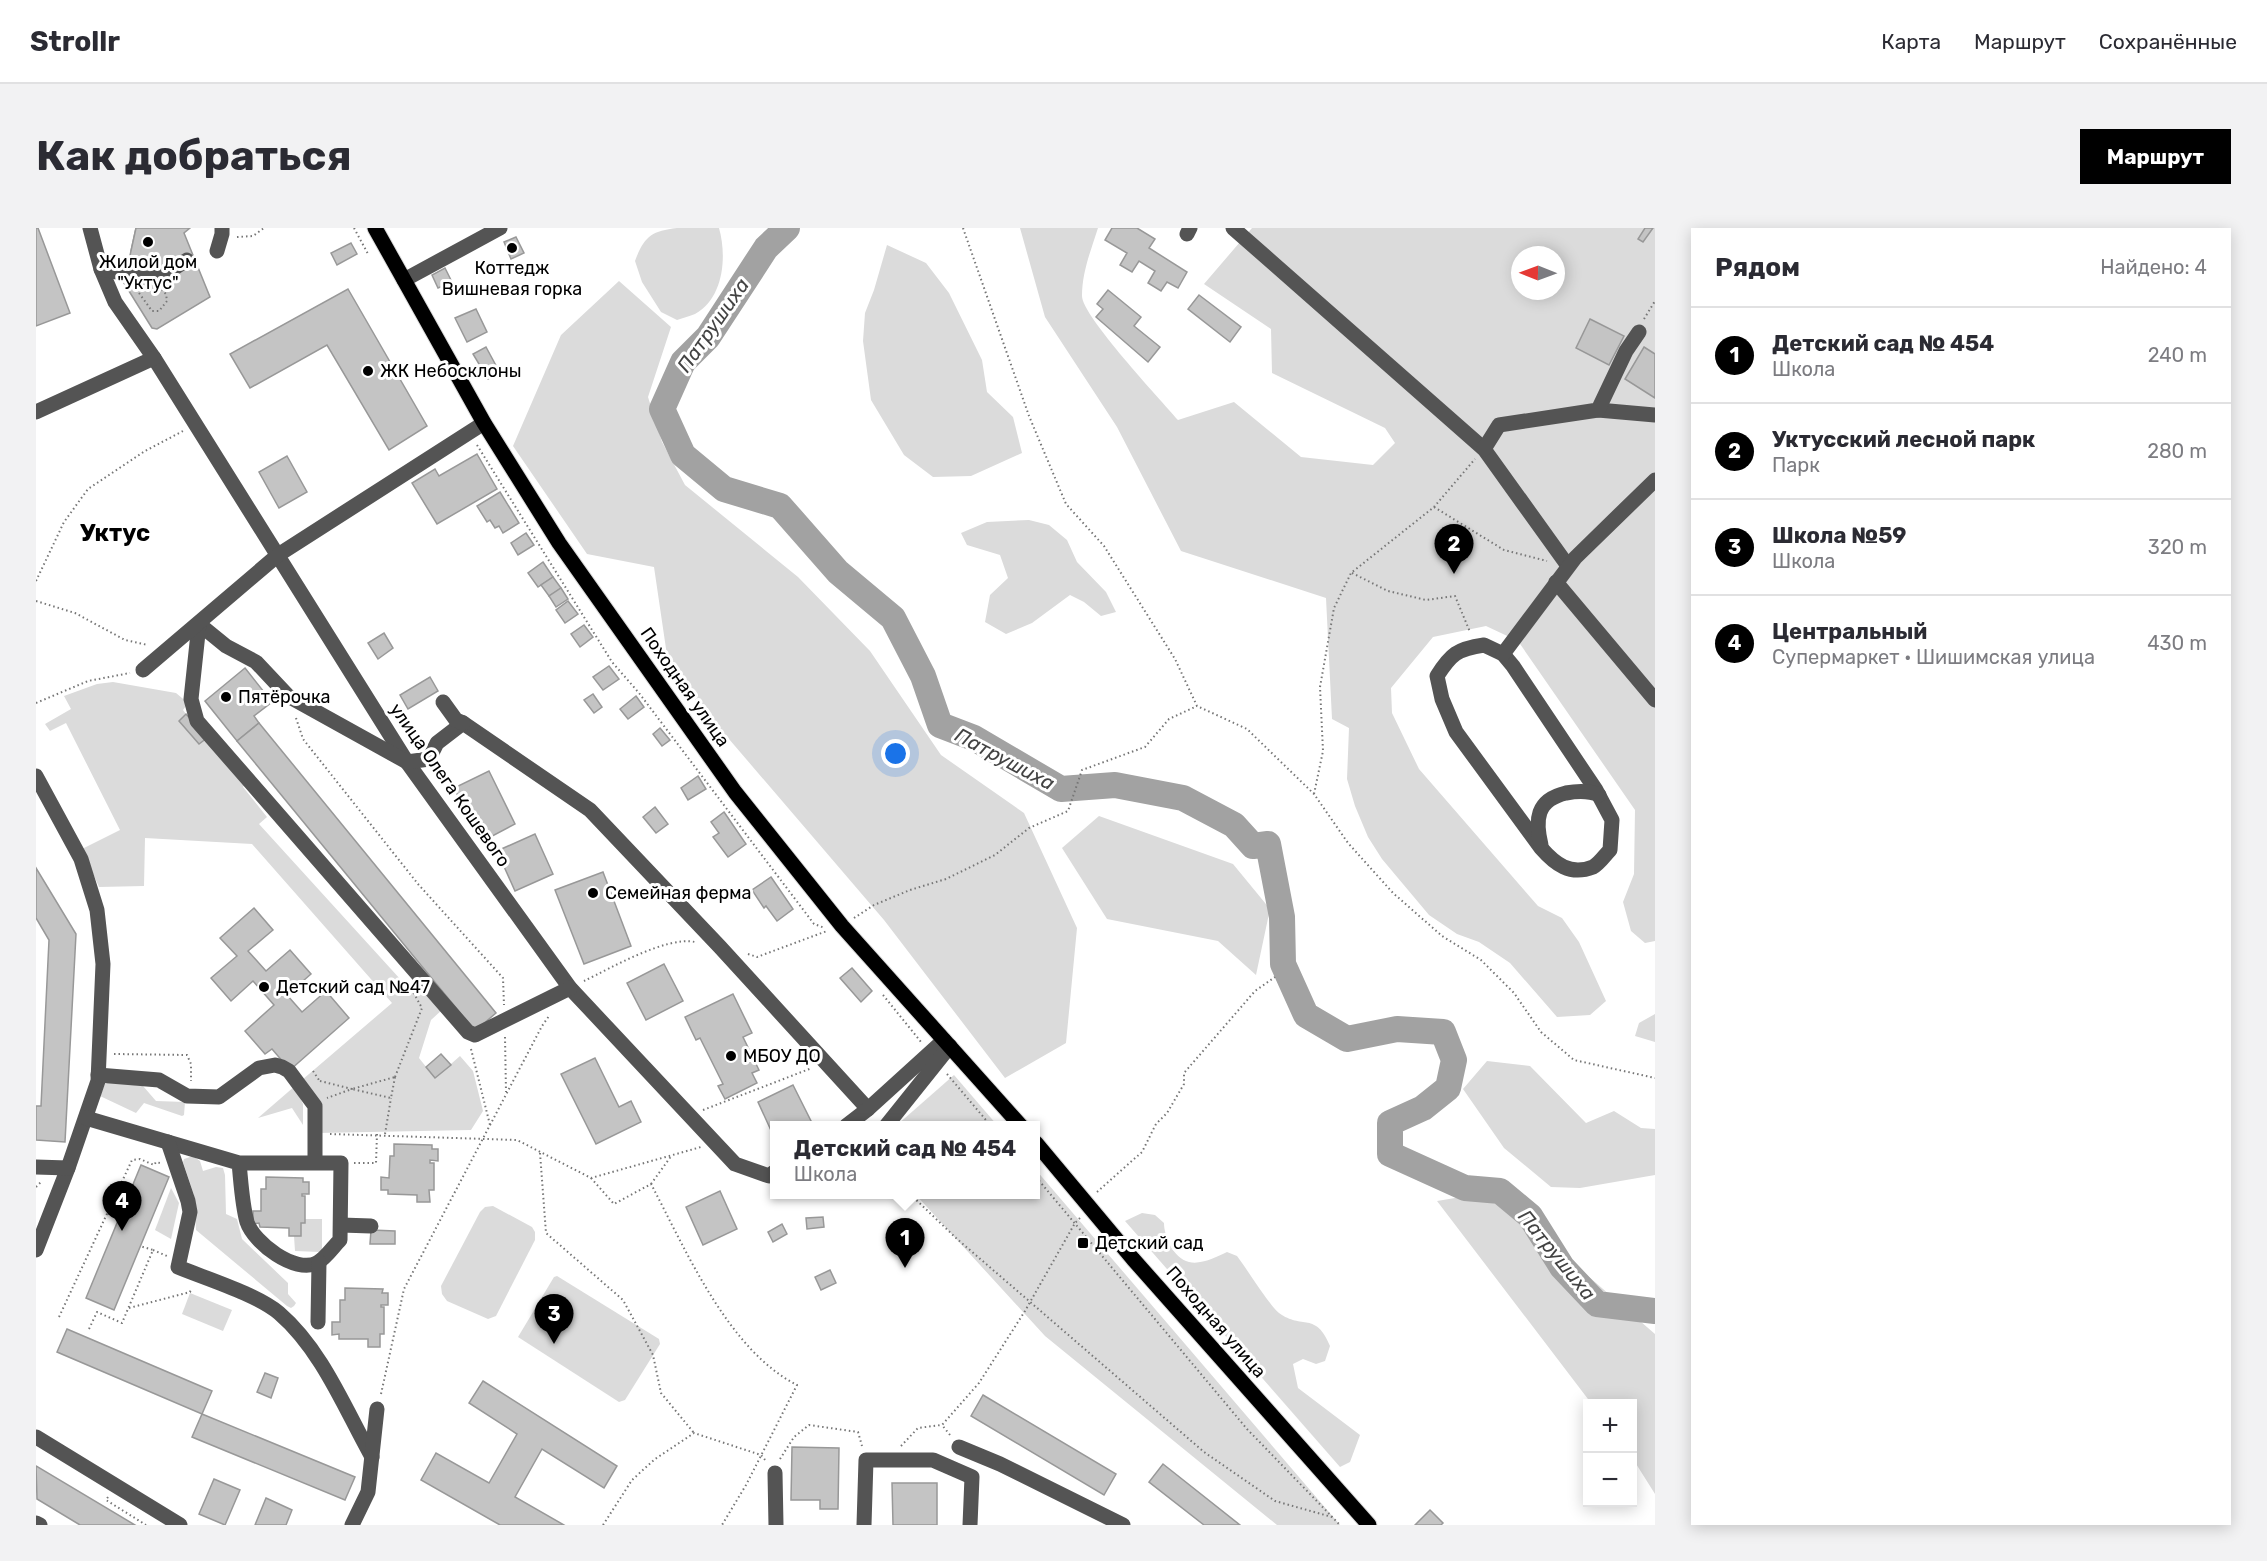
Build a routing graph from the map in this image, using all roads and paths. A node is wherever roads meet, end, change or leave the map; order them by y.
1 (90, 228) edge
2 (264, 228) edge
3 (354, 228) edge
4 (375, 228) edge
5 (500, 228) edge
6 (963, 228) edge
7 (1233, 228) edge
8 (222, 231) edge
9 (217, 250) dead end
10 (368, 254) dead end
11 (187, 260) dead end
12 (101, 269) junction
13 (140, 277) junction
14 (404, 280) junction
15 (1639, 332) dead end
16 (154, 358) junction
17 (1598, 410) junction
18 (36, 412) edge
19 (1655, 415) edge
20 (484, 423) junction
21 (196, 424) junction
22 (1484, 448) junction
23 (1655, 480) edge
24 (1434, 507) junction
25 (278, 555) junction
26 (1568, 566) junction
27 (1351, 573) junction
28 (36, 581) edge
29 (1556, 582) junction
30 (36, 601) edge
31 (199, 624) junction
32 (1476, 646) junction
33 (168, 650) junction
34 (1503, 654) junction
35 (143, 670) joint
36 (288, 696) junction
37 (1655, 700) edge
38 (442, 702) dead end
39 (36, 703) edge
40 (1197, 706) junction
41 (463, 723) junction
42 (407, 762) junction
43 (36, 776) edge
44 (1314, 794) junction
45 (1599, 795) junction
46 (1541, 848) junction
47 (842, 926) junction
48 (697, 942) dead end
49 (748, 954) dead end
50 (1275, 977) dead end
51 (422, 980) junction
52 (570, 988) junction
53 (549, 1016) dead end
54 (504, 1020) junction
55 (947, 1043) junction
56 (99, 1054) junction
57 (472, 1054) dead end
58 (825, 1063) junction
59 (98, 1075) junction
60 (395, 1077) junction
61 (1655, 1078) edge
62 (320, 1081) dead end
63 (352, 1089) junction
64 (506, 1095) junction
65 (192, 1097) junction
66 (391, 1098) junction
67 (319, 1101) dead end
68 (868, 1110) junction
69 (689, 1115) junction
70 (86, 1118) junction
71 (852, 1121) edge
72 (889, 1121) edge
73 (1017, 1121) edge
74 (490, 1125) junction
75 (315, 1133) junction
76 (377, 1134) junction
77 (385, 1134) junction
78 (482, 1139) junction
79 (168, 1142) junction
80 (715, 1143) junction
81 (1040, 1149) edge
82 (540, 1152) junction
83 (672, 1155) junction
84 (315, 1162) junction
85 (239, 1163) junction
86 (341, 1163) junction
87 (167, 1166) dead end
88 (36, 1167) edge
89 (62, 1168) junction
90 (770, 1175) edge
91 (591, 1178) junction
92 (1040, 1183) edge
93 (651, 1184) junction
94 (36, 1187) edge
95 (916, 1199) edge
96 (1090, 1208) junction
97 (1075, 1223) junction
98 (341, 1225) junction
99 (371, 1226) dead end
100 (141, 1245) dead end
101 (36, 1250) edge
102 (319, 1262) junction
103 (190, 1292) dead end
104 (1030, 1302) junction
105 (129, 1308) junction
106 (59, 1317) dead end
107 (318, 1322) dead end
108 (89, 1329) dead end
109 (377, 1409) joint
110 (942, 1425) junction
111 (694, 1433) junction
112 (36, 1437) edge
113 (900, 1446) dead end
114 (958, 1447) joint
115 (761, 1455) junction
116 (372, 1457) junction
117 (866, 1461) junction
118 (775, 1473) joint
119 (111, 1492) dead end
120 (1332, 1517) junction
121 (36, 1523) edge
122 (40, 1525) edge
123 (146, 1525) edge
124 (180, 1525) edge
125 (352, 1525) edge
126 (603, 1525) edge
127 (722, 1525) edge
128 (776, 1525) edge
129 (864, 1525) edge
130 (970, 1525) edge
131 (1123, 1525) edge
132 (1340, 1525) edge
133 (1369, 1525) edge

1 - 12 street, улица Олега Кошевого
2 - 8 path
3 - 10 path
4 - 14 main road, Походная улица
5 - 14 street
6 - 40 path
7 - 22 street
8 - 9 street
11 - 13 street
12 - 13 street
12 - 16 street, улица Олега Кошевого
13 - 13 path
14 - 20 main road, Походная улица
15 - 17 street
16 - 18 street
16 - 21 street, улица Олега Кошевого
17 - 19 street
17 - 22 street
20 - 25 street
20 - 47 main road, Походная улица
21 - 25 street, улица Олега Кошевого
21 - 28 path
22 - 24 path
22 - 26 street
23 - 26 street
24 - 26 path
24 - 27 path
25 - 31 street
25 - 42 street, улица Олега Кошевого
26 - 29 street
27 - 32 path
27 - 44 path
29 - 34 street
29 - 37 street
30 - 33 path
31 - 33 street
31 - 36 street
31 - 51 street
32 - 34 street
32 - 46 street
33 - 35 street
34 - 45 street
35 - 39 path
36 - 42 street
36 - 54 path
38 - 41 street
40 - 44 path
40 - 47 path
41 - 42 street
41 - 58 street
42 - 52 street, улица Олега Кошевого
43 - 56 street
44 - 61 path
45 - 46 street
45 - 46 street
47 - 49 path
47 - 55 main road, Походная улица
48 - 52 path
50 - 96 path
51 - 54 street
51 - 60 path
52 - 54 street
52 - 69 street, улица Олега Кошевого
53 - 64 path
54 - 64 path
55 - 68 street
55 - 72 street
55 - 73 main road, Походная улица
56 - 59 street
56 - 65 path
57 - 74 path
58 - 68 street
58 - 69 path
59 - 65 street
59 - 70 street
60 - 63 path
60 - 66 path
62 - 63 path
63 - 66 path
63 - 67 path
64 - 74 path
65 - 75 street
66 - 77 path
68 - 71 street
69 - 80 street, улица Олега Кошевого
70 - 79 street
70 - 89 street
74 - 78 path
75 - 76 path
75 - 84 street
76 - 77 path
76 - 86 path
77 - 78 path
78 - 82 path
78 - 109 path
79 - 85 street
79 - 116 street
80 - 83 path
80 - 90 street, улица Олега Кошевого
81 - 96 main road, Походная улица
82 - 91 path
82 - 111 path
83 - 91 path
83 - 93 path
84 - 85 street
84 - 86 street
85 - 102 street
86 - 98 street
87 - 106 path
88 - 89 street
89 - 94 path
89 - 101 street
91 - 93 path
92 - 97 path
93 - 115 path
95 - 104 path
96 - 97 path
96 - 133 main road, Походная улица
97 - 104 path
97 - 120 path
98 - 99 street
98 - 102 street
100 - 105 path
102 - 107 street
103 - 105 path
104 - 110 path
104 - 120 path
105 - 108 path
109 - 116 street
110 - 113 path
110 - 114 path
111 - 115 path
111 - 126 path
112 - 124 street
114 - 131 street
115 - 127 path
116 - 125 street
117 - 118 path
117 - 129 street
117 - 130 street
118 - 128 street
119 - 123 path
120 - 132 path
121 - 122 street

